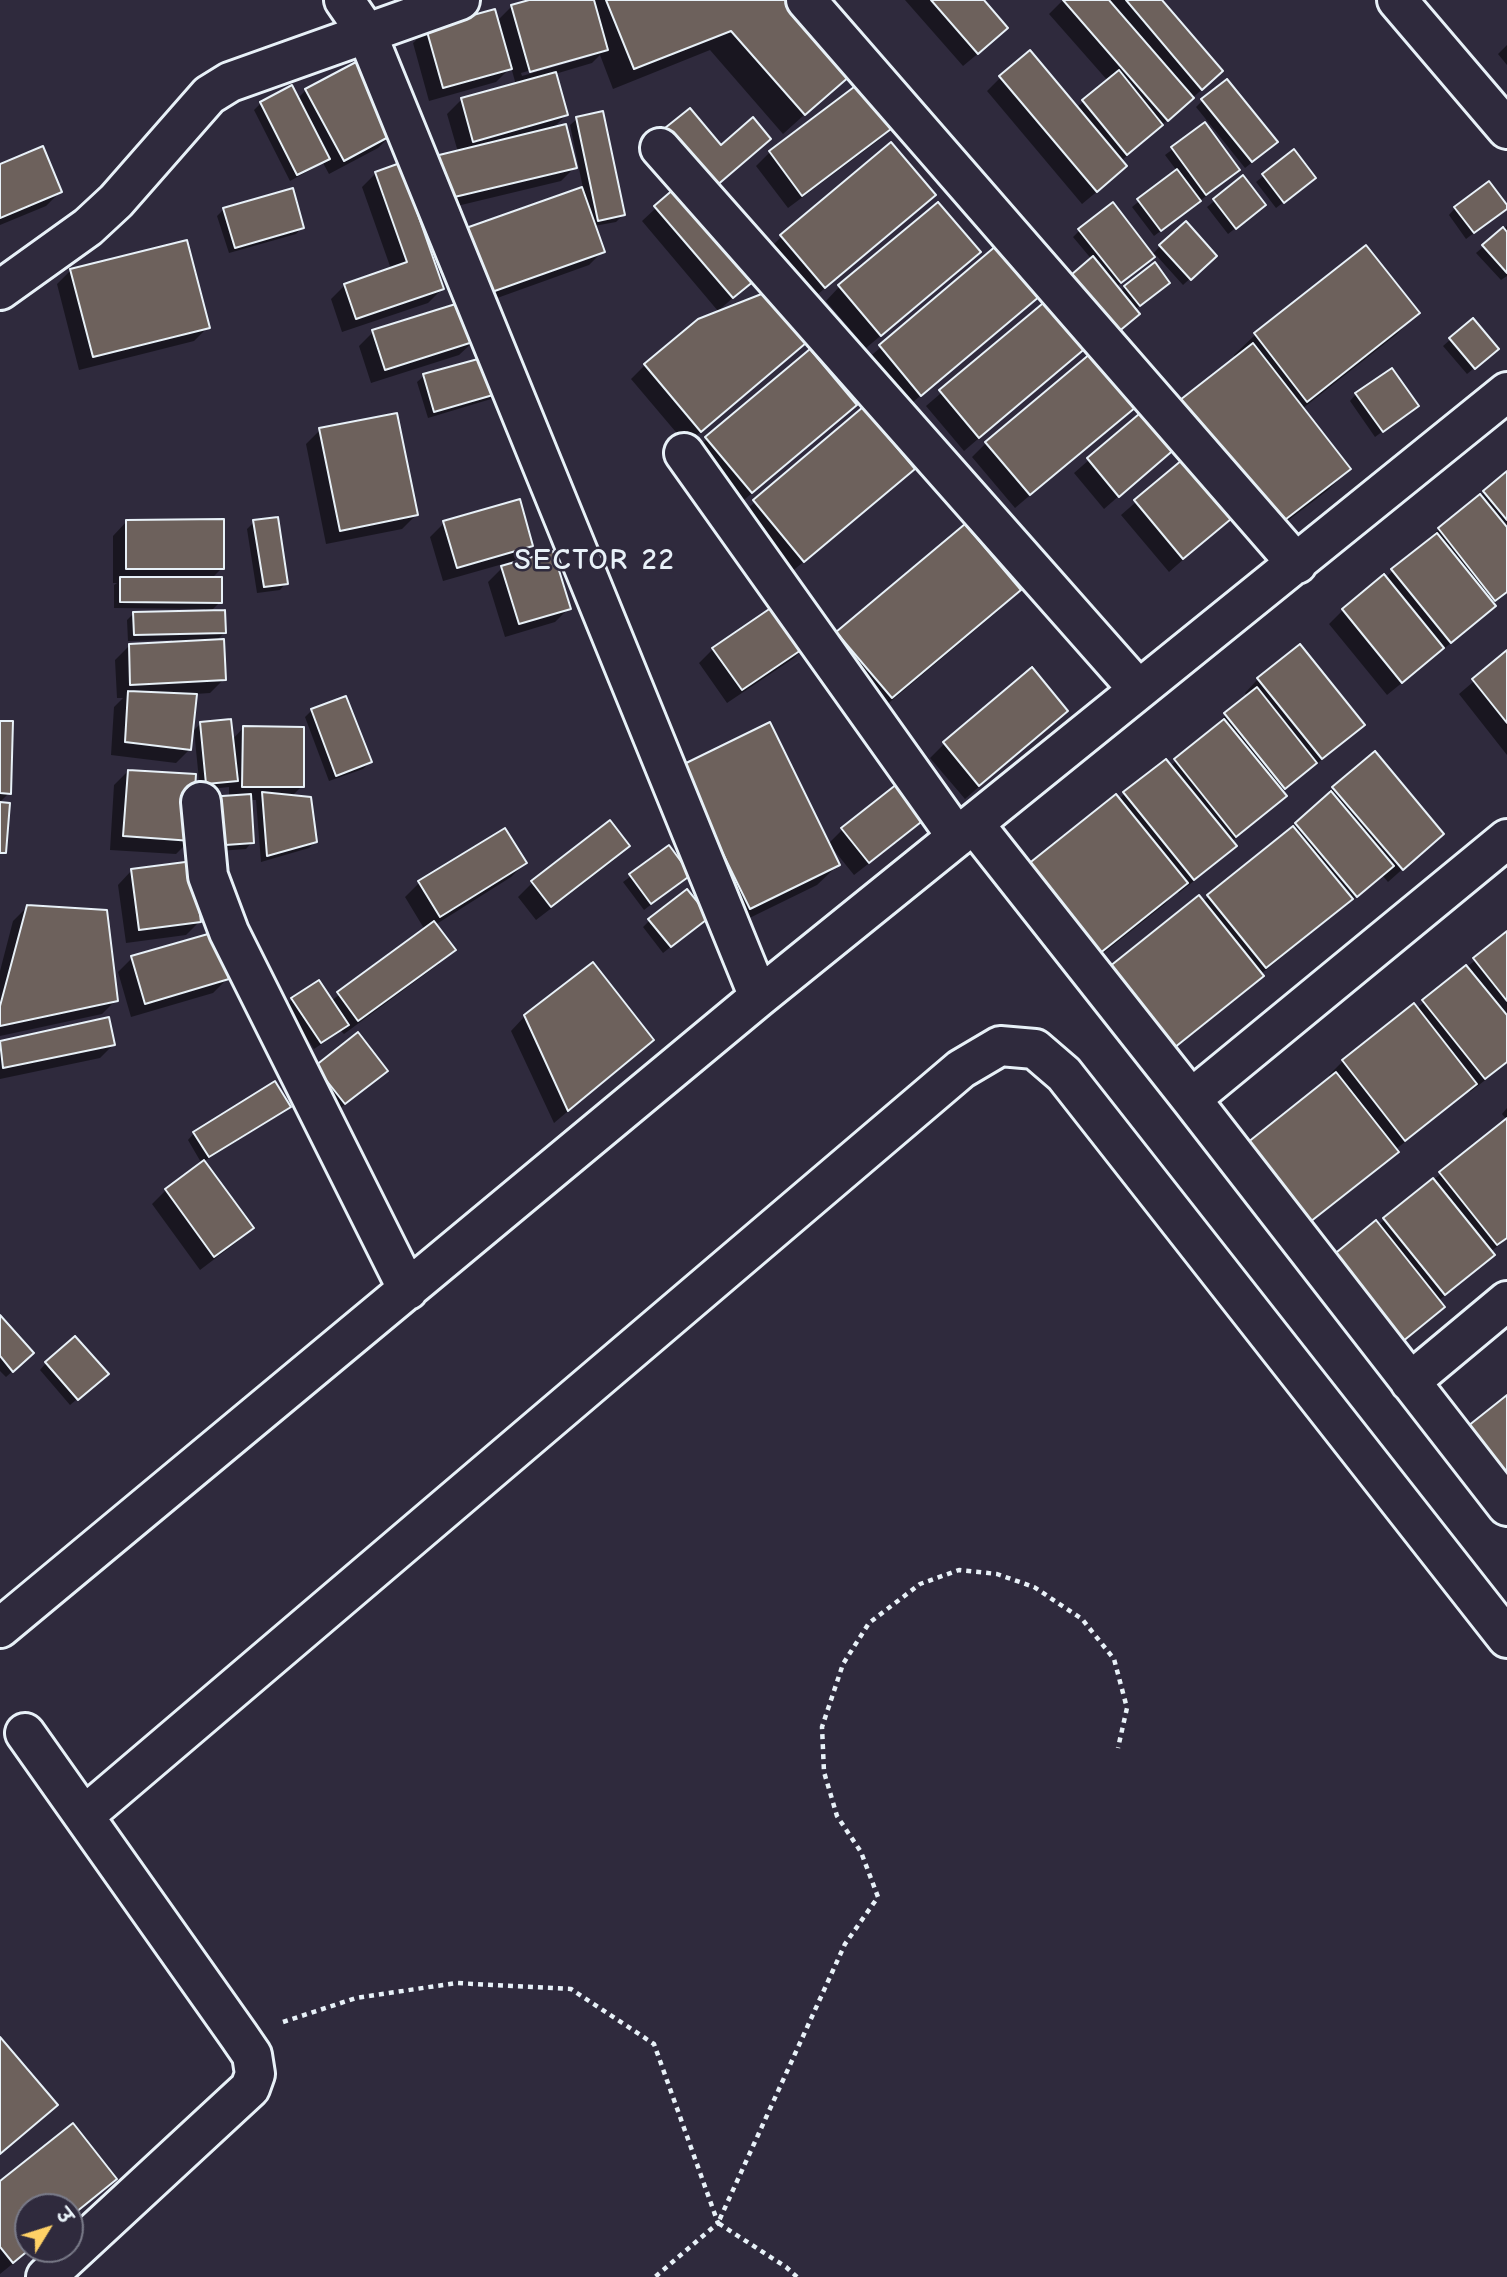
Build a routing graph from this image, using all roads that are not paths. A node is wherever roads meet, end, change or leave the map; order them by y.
1 (344, 0) edge
2 (460, 0) edge
3 (806, 0) edge
4 (1397, 0) edge
5 (366, 32) junction
6 (1507, 129) edge
7 (660, 148) dead end
8 (0, 290) edge
9 (1507, 392) edge
10 (684, 453) dead end
11 (1297, 564) junction
12 (1138, 689) junction
13 (201, 802) dead end
14 (965, 830) junction
15 (1507, 839) edge
16 (759, 997) junction
17 (1191, 1099) junction
18 (408, 1290) junction
19 (1507, 1301) edge
20 (1410, 1382) junction
21 (1507, 1506) edge
22 (0, 1628) edge
23 (1507, 1638) edge
24 (25, 1733) dead end
25 (85, 1815) junction
26 (46, 2277) edge

1 - 5 street
2 - 5 street
3 - 11 street
4 - 6 street
5 - 8 street
5 - 16 street
7 - 12 street
9 - 11 street
10 - 14 street
11 - 12 street
12 - 14 street
13 - 18 street
14 - 16 street
14 - 17 street
15 - 17 street
16 - 18 street
17 - 20 street
18 - 22 street
19 - 20 street
20 - 21 street
23 - 25 street
24 - 25 street
25 - 26 street

